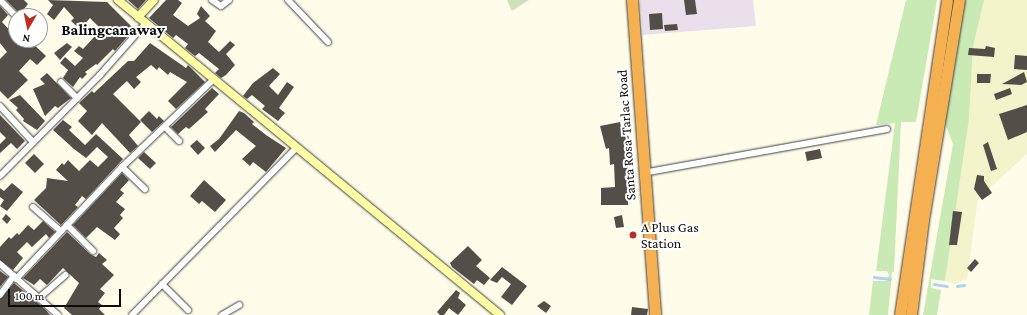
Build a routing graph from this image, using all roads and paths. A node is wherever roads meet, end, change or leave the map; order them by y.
1 (0, 0) edge
2 (118, 0) edge
3 (154, 0) edge
4 (212, 0) edge
5 (229, 0) edge
6 (288, 0) edge
7 (632, 0) edge
8 (947, 0) edge
9 (959, 0) edge
10 (8, 8) edge
11 (138, 17) junction
12 (145, 24) junction
13 (328, 42) dead end
14 (213, 80) junction
15 (61, 82) dead end
16 (77, 98) junction
17 (0, 106) edge
18 (934, 114) junction
19 (165, 128) junction
20 (887, 129) dead end
21 (33, 142) junction
22 (179, 142) dead end
23 (297, 147) junction
24 (122, 167) junction
25 (643, 173) junction
26 (0, 176) edge
27 (145, 189) dead end
28 (33, 207) dead end
29 (67, 225) junction
30 (62, 231) junction
31 (93, 251) dead end
32 (0, 264) edge
33 (65, 275) dead end
34 (15, 278) junction
35 (162, 284) junction
36 (0, 295) edge
37 (39, 298) junction
38 (239, 305) dead end
39 (188, 310) dead end
40 (58, 315) edge
41 (132, 315) edge
42 (222, 315) edge
43 (500, 315) edge
44 (656, 315) edge
45 (900, 315) edge
46 (911, 315) edge

1 - 10 street
2 - 11 street
3 - 11 street
4 - 5 street
6 - 13 street
7 - 25 highway, Santa Rosa-Tarlac Road
8 - 18 highway
9 - 18 highway
11 - 12 street
12 - 14 street
12 - 16 street
14 - 19 street
14 - 23 street
15 - 16 street
16 - 21 street
17 - 21 street
18 - 45 highway
18 - 46 highway
19 - 22 street
19 - 24 street
20 - 25 street
21 - 26 street
23 - 35 street
23 - 43 street
24 - 27 street
24 - 29 street
25 - 44 highway, Santa Rosa-Tarlac Road
28 - 30 street
29 - 30 street
29 - 31 street
30 - 34 street
32 - 34 street
33 - 37 street
34 - 36 street
34 - 37 street
35 - 39 street
35 - 41 street
37 - 40 street
38 - 42 street

